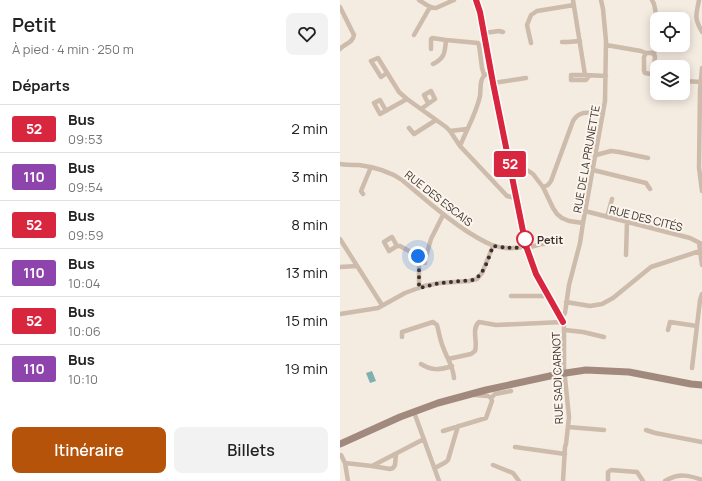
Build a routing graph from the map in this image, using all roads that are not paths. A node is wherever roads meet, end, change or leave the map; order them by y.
1 (419, 0) edge
2 (454, 0) edge
3 (476, 0) edge
4 (600, 0) edge
5 (652, 0) edge
6 (700, 0) edge
7 (574, 3) edge
8 (428, 6) junction
9 (340, 7) edge
10 (656, 12) edge
11 (503, 32) dead end
12 (702, 32) edge
13 (484, 33) junction
14 (414, 35) dead end
15 (446, 40) junction
16 (580, 41) junction
17 (531, 42) dead end
18 (562, 42) dead end
19 (606, 45) junction
20 (430, 49) dead end
21 (340, 50) edge
22 (646, 53) junction
23 (654, 54) joint
24 (654, 60) edge
25 (433, 64) dead end
26 (702, 68) edge
27 (387, 73) dead end
28 (491, 73) junction
29 (650, 74) edge
30 (484, 75) junction
31 (606, 76) junction
32 (526, 78) dead end
33 (690, 81) edge
34 (701, 82) edge
35 (493, 83) junction
36 (407, 99) junction
37 (428, 103) dead end
38 (421, 108) junction
39 (386, 111) dead end
40 (603, 114) junction
41 (436, 120) junction
42 (409, 128) dead end
43 (467, 129) junction
44 (450, 131) junction
45 (460, 146) junction
46 (596, 155) junction
47 (648, 158) dead end
48 (509, 162) junction
49 (340, 164) edge
50 (370, 166) junction
51 (701, 168) edge
52 (593, 170) junction
53 (543, 187) junction
54 (650, 189) dead end
55 (702, 191) edge
56 (362, 194) dead end
57 (516, 198) junction
58 (612, 199) dead end
59 (585, 211) junction
60 (443, 215) junction
61 (607, 217) junction
62 (627, 222) junction
63 (583, 223) junction
64 (340, 240) edge
65 (701, 243) edge
66 (545, 244) dead end
67 (397, 246) dead end
68 (493, 246) junction
69 (526, 247) junction
70 (700, 251) junction
71 (626, 255) dead end
72 (425, 263) dead end
73 (702, 265) edge
74 (356, 266) junction
75 (340, 267) edge
76 (419, 288) junction
77 (702, 294) edge
78 (511, 296) dead end
79 (548, 296) junction
80 (566, 302) junction
81 (382, 306) junction
82 (340, 314) edge
83 (562, 320) junction
84 (697, 326) junction
85 (565, 330) junction
86 (668, 330) dead end
87 (402, 337) dead end
88 (604, 337) dead end
89 (448, 359) junction
90 (421, 364) dead end
91 (452, 366) junction
92 (692, 368) dead end
93 (565, 373) junction
94 (454, 378) dead end
95 (702, 384) edge
96 (511, 391) dead end
97 (470, 394) junction
98 (491, 398) junction
99 (414, 412) junction
100 (458, 426) junction
101 (568, 427) junction
102 (604, 430) dead end
103 (646, 430) dead end
104 (443, 431) dead end
105 (424, 439) junction
106 (702, 442) edge
107 (340, 444) edge
108 (515, 447) dead end
109 (396, 454) junction
110 (565, 454) junction
111 (342, 455) dead end
112 (345, 463) junction
113 (493, 465) dead end
114 (372, 466) junction
115 (435, 468) junction
116 (439, 480) edge
117 (702, 480) edge
118 (348, 481) edge
119 (519, 481) edge
120 (563, 481) edge
121 (608, 481) edge
122 (643, 481) edge
123 (665, 481) edge

1 - 8 street
2 - 8 street
3 - 13 street
4 - 19 street, RUE DE LA PRUNETTE
5 - 10 street
6 - 12 street
7 - 16 street
7 - 17 street
8 - 14 street
9 - 21 street
11 - 13 street
13 - 28 street
15 - 20 street
15 - 25 street
15 - 30 street
16 - 18 street
16 - 31 street
19 - 22 street
19 - 31 street, RUE DE LA PRUNETTE
22 - 23 street
22 - 29 street
23 - 24 street
26 - 34 street
27 - 36 street
28 - 30 street
28 - 35 street
30 - 43 street
31 - 40 street, RUE DE LA PRUNETTE
32 - 35 street
33 - 34 street
34 - 51 street
35 - 48 street
36 - 38 street
36 - 39 street
37 - 38 street
38 - 41 street
40 - 46 street, RUE DE LA PRUNETTE
40 - 53 street
41 - 42 street
41 - 44 street
43 - 44 street
43 - 45 street
44 - 45 street
45 - 57 street
46 - 47 street
46 - 52 street, RUE DE LA PRUNETTE
48 - 53 street
48 - 57 street
49 - 50 street, RUE DES ESCAIS
50 - 56 street
50 - 60 street, RUE DES ESCAIS
51 - 55 street
52 - 54 street
52 - 59 street, RUE DE LA PRUNETTE
53 - 63 street
57 - 69 street
58 - 61 street
59 - 61 street, RUE DES CITÉS
59 - 63 street, RUE DE LA PRUNETTE
60 - 68 street, RUE DES ESCAIS
60 - 72 street
61 - 62 street, RUE DES CITÉS
62 - 65 street, RUE DES CITÉS
62 - 71 street
63 - 80 street, RUE DE LA PRUNETTE
64 - 74 street
65 - 70 street
66 - 69 street, RUE DES ESCAIS
67 - 76 street
68 - 69 street, RUE DES ESCAIS
68 - 76 street
69 - 79 street
70 - 73 street
70 - 80 street
74 - 75 street
74 - 81 street
76 - 81 street
77 - 84 street
78 - 79 street
79 - 83 street
80 - 83 street, RUE DE LA PRUNETTE
81 - 82 street
83 - 85 street, RUE SADI CARNOT
83 - 89 street
84 - 86 street
84 - 92 street
85 - 88 street
85 - 93 street, RUE SADI CARNOT
87 - 89 street
89 - 91 street
90 - 91 street
91 - 94 street
93 - 95 street
93 - 97 street
93 - 101 street, RUE SADI CARNOT
96 - 98 street
97 - 98 street
97 - 99 street
98 - 100 street
99 - 105 street
99 - 107 street
100 - 104 street
100 - 115 street
101 - 102 street
101 - 110 street, RUE SADI CARNOT
103 - 106 street
105 - 109 street
105 - 115 street
108 - 110 street
109 - 114 street
109 - 114 street
110 - 120 street, RUE SADI CARNOT
111 - 112 street
112 - 114 street
112 - 118 street
113 - 119 street
115 - 116 street
117 - 123 street
121 - 122 street

